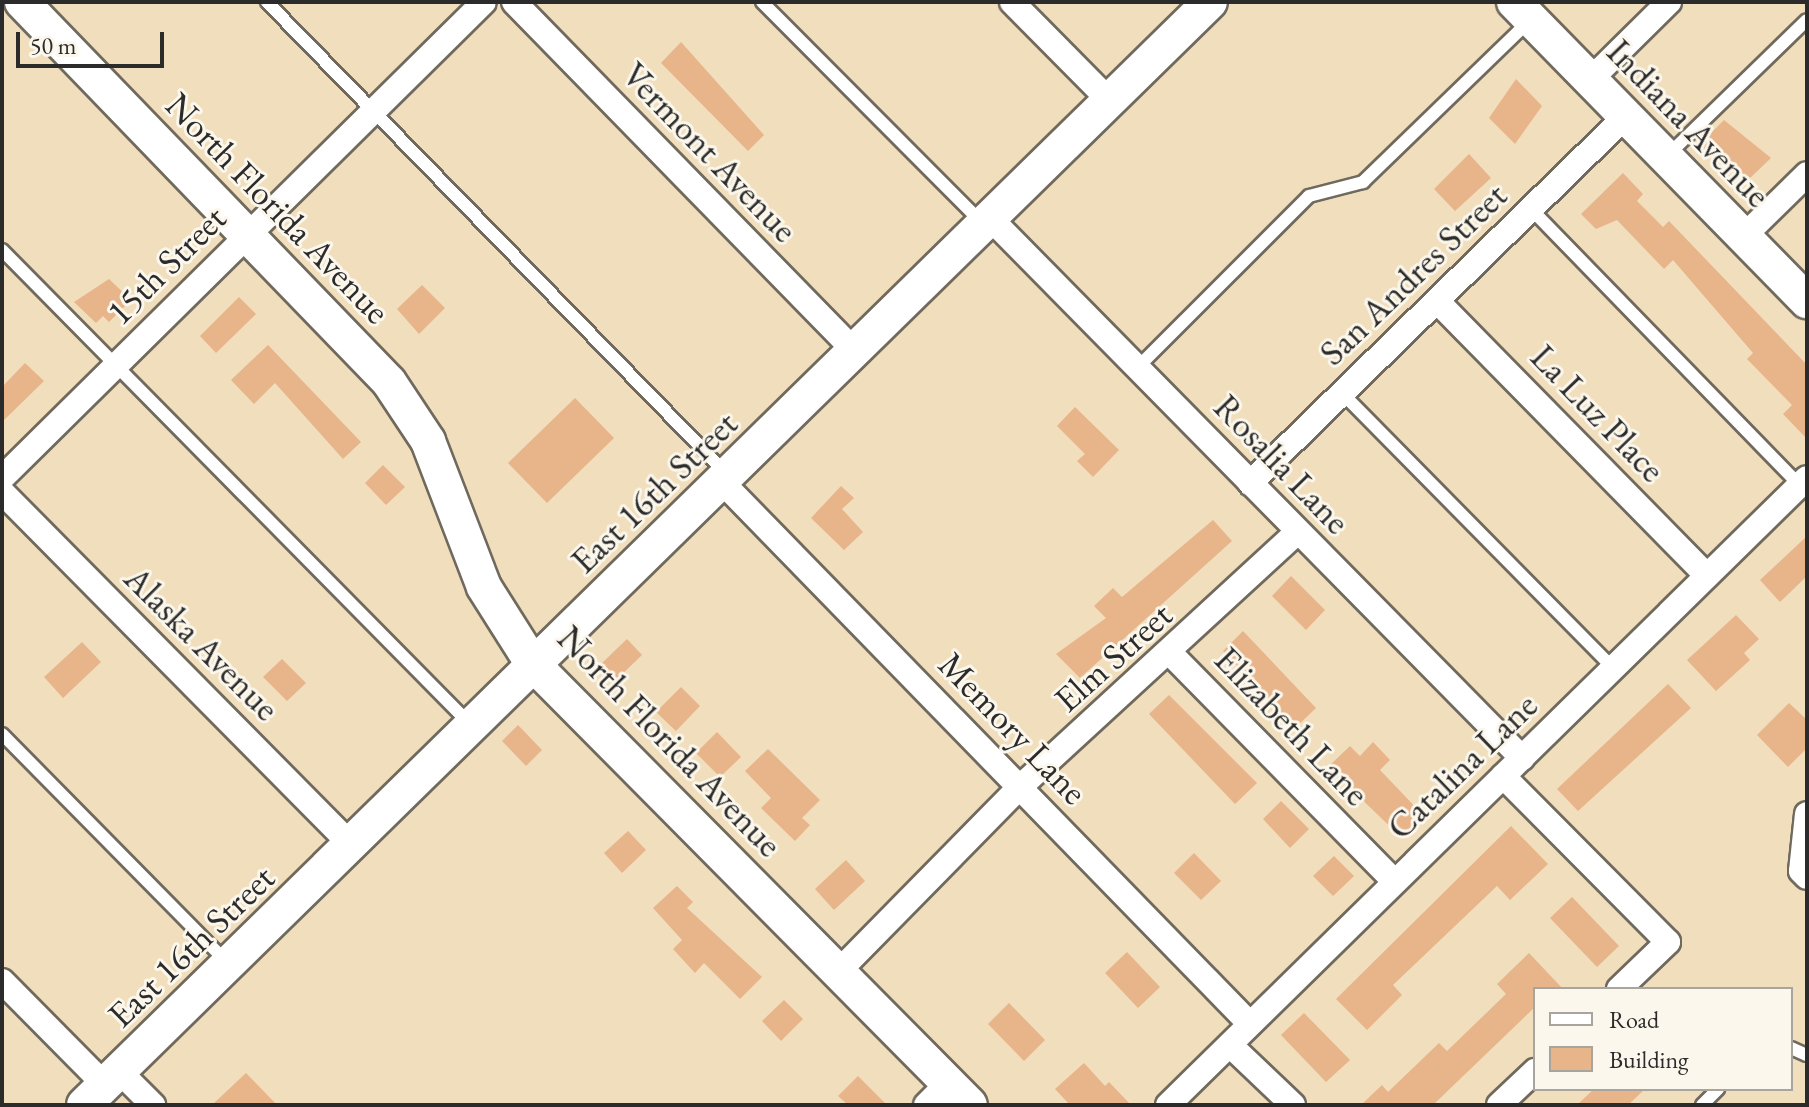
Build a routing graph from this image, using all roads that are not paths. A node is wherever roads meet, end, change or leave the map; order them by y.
1 (22, 2) edge
2 (267, 2) edge
3 (484, 2) edge
4 (514, 2) edge
5 (762, 2) edge
6 (1012, 2) edge
7 (1210, 2) edge
8 (1669, 2) edge
9 (1522, 10) edge
10 (1807, 20) edge
11 (1590, 80) junction
12 (1110, 101) junction
13 (373, 111) junction
14 (1626, 116) junction
15 (1666, 157) junction
16 (1807, 174) edge
17 (1531, 209) junction
18 (988, 222) junction
19 (249, 234) junction
20 (1744, 236) junction
21 (2, 250) edge
22 (1437, 301) junction
23 (1807, 301) edge
24 (855, 352) junction
25 (116, 366) junction
26 (1137, 368) junction
27 (1342, 393) junction
28 (2, 478) edge
29 (726, 480) junction
30 (1803, 482) edge
31 (1250, 483) junction
32 (2, 492) edge
33 (1297, 532) junction
34 (1707, 576) junction
35 (1172, 655) junction
36 (532, 663) junction
37 (1613, 668) junction
38 (471, 725) junction
39 (2, 734) edge
40 (1522, 758) junction
41 (1503, 776) junction
42 (1020, 787) junction
43 (1807, 814) edge
44 (351, 845) junction
45 (1807, 877) edge
46 (1395, 882) junction
47 (229, 965) junction
48 (840, 970) junction
49 (2, 981) edge
50 (1621, 987) edge
51 (1250, 1024) junction
52 (1230, 1045) junction
53 (1533, 1073) edge
54 (103, 1087) edge
55 (948, 1098) edge
56 (153, 1105) edge
57 (1168, 1105) edge
58 (1293, 1105) edge
59 (1499, 1105) edge

1 - 19 street, North Florida Avenue
2 - 13 lane
3 - 13 street, 15th Street
4 - 24 street, Vermont Avenue
5 - 18 lane
6 - 12 street
7 - 12 street, East 16th Street
8 - 11 street
9 - 11 street, Indiana Avenue
9 - 26 lane
10 - 15 lane
11 - 14 street, Indiana Avenue
12 - 18 street, East 16th Street
13 - 19 street, 15th Street
13 - 29 lane
14 - 15 street, Indiana Avenue
14 - 17 street, San Andres Street
15 - 20 street, Indiana Avenue
16 - 20 street
17 - 22 street, San Andres Street
17 - 30 lane
18 - 24 street, East 16th Street
18 - 26 street, Rosalia Lane
19 - 25 street, 15th Street
19 - 36 street, North Florida Avenue
20 - 23 street, Indiana Avenue
21 - 25 lane
22 - 27 street, San Andres Street
22 - 34 street, La Luz Place
24 - 29 street, East 16th Street
25 - 28 street, 15th Street
25 - 38 lane
26 - 31 street, Rosalia Lane
27 - 31 street, San Andres Street
27 - 37 lane
29 - 36 street, East 16th Street
29 - 42 street, Memory Lane
30 - 34 street, Catalina Lane
31 - 33 street, Rosalia Lane
32 - 44 street, Alaska Avenue
33 - 35 street, Elm Street
33 - 40 street, Rosalia Lane
34 - 37 street, Catalina Lane
35 - 42 street, Elm Street
35 - 46 street, Elizabeth Lane
36 - 38 street, East 16th Street
36 - 48 street, North Florida Avenue
37 - 40 street, Catalina Lane
38 - 44 street, East 16th Street
39 - 47 lane
40 - 41 street, Catalina Lane
41 - 46 street, Catalina Lane
41 - 50 street
42 - 48 street, Elm Street
42 - 51 street, Memory Lane
43 - 45 street
44 - 47 street, East 16th Street
46 - 51 street, Catalina Lane
47 - 54 street, East 16th Street
48 - 55 street, North Florida Avenue
49 - 54 street
51 - 52 street, Catalina Lane
52 - 57 street, Catalina Lane
52 - 58 street
53 - 59 street
54 - 56 street

